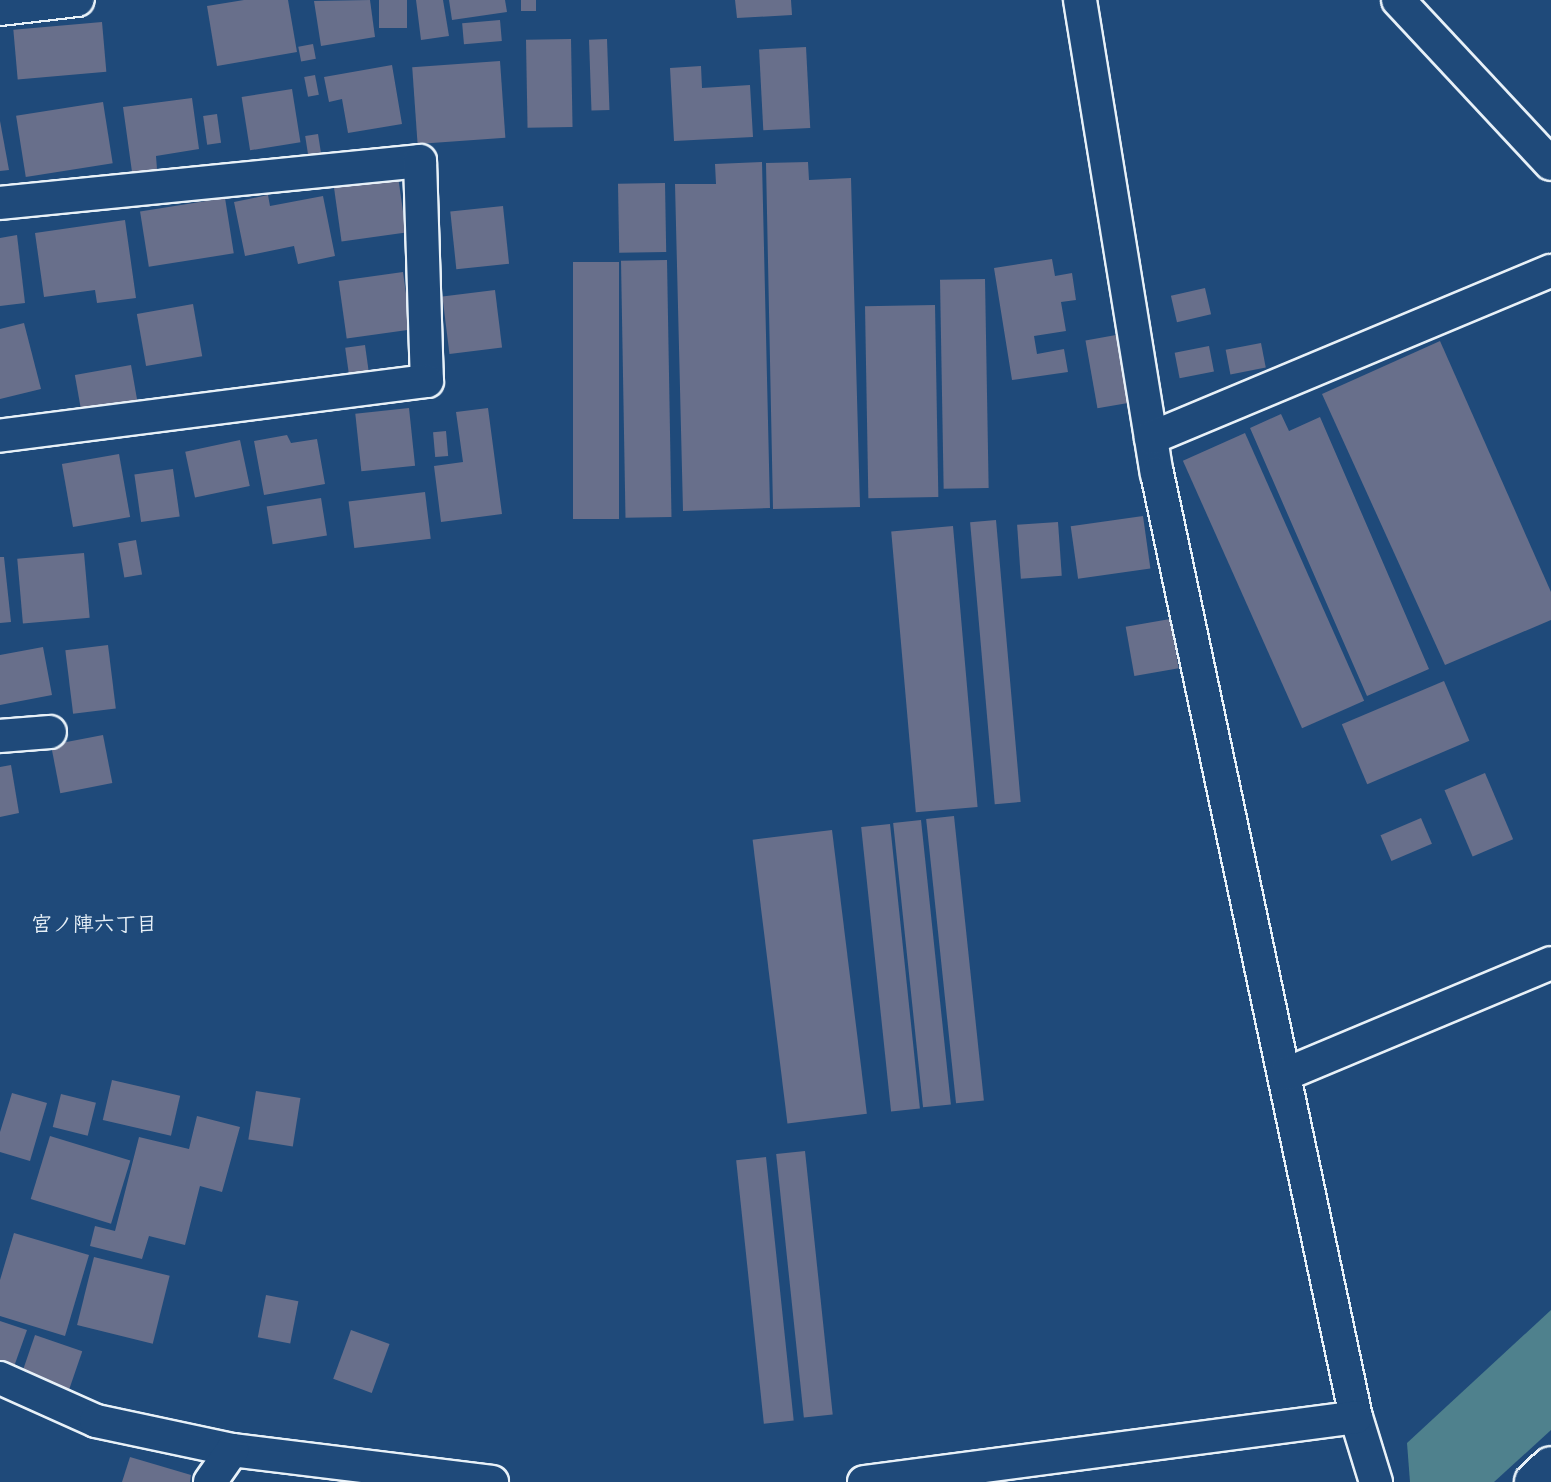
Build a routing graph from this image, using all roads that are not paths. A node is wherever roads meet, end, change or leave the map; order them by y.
1 (77, 0) edge
2 (1080, 0) edge
3 (1398, 0) edge
4 (0, 9) edge
5 (1551, 164) edge
6 (0, 203) edge
7 (1551, 271) edge
8 (0, 436) edge
9 (1151, 438) junction
10 (50, 732) dead end
11 (0, 736) edge
12 (1551, 963) edge
13 (1286, 1074) junction
14 (0, 1378) edge
15 (1356, 1417) junction
16 (232, 1450) junction
17 (1551, 1466) edge
18 (326, 1471) edge
19 (210, 1482) edge
20 (492, 1482) edge
21 (864, 1482) edge
22 (1376, 1482) edge
23 (1534, 1482) edge

1 - 4 street
2 - 9 street
3 - 5 street
6 - 8 street
7 - 9 street
9 - 13 street
10 - 11 street
12 - 13 street
13 - 15 street
14 - 16 street
15 - 21 street
15 - 22 street
16 - 18 street
16 - 19 street
17 - 23 street
18 - 20 street

